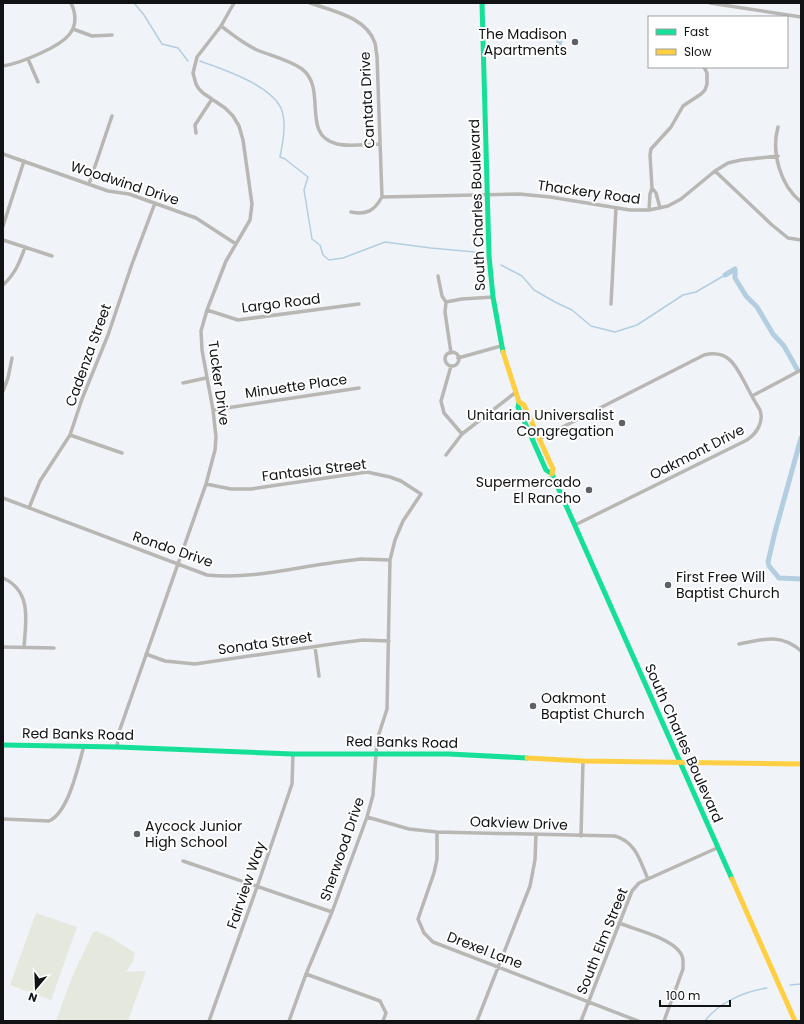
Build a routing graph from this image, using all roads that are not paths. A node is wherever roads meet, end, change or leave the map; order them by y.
1 (70, 3) edge
2 (234, 3) edge
3 (310, 3) edge
4 (482, 3) edge
5 (710, 3) edge
6 (801, 17) edge
7 (221, 26) junction
8 (73, 29) junction
9 (112, 35) dead end
10 (28, 59) junction
11 (3, 66) edge
12 (704, 68) edge
13 (38, 82) dead end
14 (212, 99) junction
15 (112, 116) dead end
16 (778, 127) dead end
17 (196, 133) dead end
18 (380, 144) junction
19 (3, 154) edge
20 (778, 156) junction
21 (24, 161) junction
22 (715, 171) junction
23 (89, 184) junction
24 (652, 188) junction
25 (488, 195) junction
26 (382, 197) junction
27 (801, 202) edge
28 (155, 203) junction
29 (616, 208) junction
30 (660, 208) junction
31 (649, 210) junction
32 (351, 212) dead end
33 (3, 226) edge
34 (3, 240) edge
35 (801, 240) edge
36 (236, 244) junction
37 (25, 247) junction
38 (52, 256) dead end
39 (438, 276) dead end
40 (3, 285) edge
41 (492, 297) junction
42 (446, 302) junction
43 (359, 304) dead end
44 (611, 304) dead end
45 (207, 310) junction
46 (502, 346) junction
47 (451, 353) junction
48 (12, 358) dead end
49 (458, 358) junction
50 (451, 366) junction
51 (801, 370) edge
52 (206, 378) junction
53 (183, 383) dead end
54 (359, 388) dead end
55 (3, 391) edge
56 (516, 392) junction
57 (752, 396) junction
58 (519, 402) junction
59 (213, 410) junction
60 (519, 410) junction
61 (462, 434) junction
62 (70, 435) junction
63 (539, 439) junction
64 (537, 451) junction
65 (122, 454) dead end
66 (446, 454) dead end
67 (551, 466) junction
68 (552, 474) junction
69 (206, 484) junction
70 (421, 494) joint
71 (3, 498) edge
72 (29, 508) junction
73 (575, 525) junction
74 (390, 560) junction
75 (177, 563) junction
76 (3, 578) edge
77 (389, 641) junction
78 (739, 644) dead end
79 (3, 647) edge
80 (24, 647) junction
81 (315, 647) junction
82 (54, 648) dead end
83 (801, 650) edge
84 (146, 654) junction
85 (319, 676) dead end
86 (3, 744) edge
87 (84, 746) junction
88 (117, 747) junction
89 (375, 753) junction
90 (294, 754) junction
91 (583, 761) junction
92 (679, 762) junction
93 (801, 764) edge
94 (367, 817) junction
95 (3, 820) edge
96 (437, 832) junction
97 (536, 834) junction
98 (581, 836) junction
99 (717, 848) junction
100 (183, 861) dead end
101 (648, 879) junction
102 (257, 887) junction
103 (332, 912) junction
104 (619, 923) junction
105 (498, 966) junction
106 (306, 974) junction
107 (589, 1002) junction
108 (209, 1021) edge
109 (289, 1021) edge
110 (384, 1021) edge
111 (477, 1021) edge
112 (581, 1021) edge
113 (638, 1021) edge
114 (664, 1021) edge
115 (795, 1021) edge

1 - 8 street
2 - 7 street, Tucker Drive
3 - 18 street, Cantata Drive
4 - 25 main road, South Charles Boulevard
5 - 6 street
7 - 14 street, Tucker Drive
7 - 18 street
8 - 9 street
8 - 10 street
10 - 11 street
10 - 13 street
12 - 24 street
14 - 17 street
14 - 36 street, Tucker Drive
15 - 23 street
16 - 20 street
18 - 26 street, Cantata Drive
19 - 21 street, Woodwind Drive
20 - 22 street, Thackery Road
20 - 27 street
21 - 23 street, Woodwind Drive
21 - 33 street
22 - 30 street, Thackery Road
22 - 35 street
23 - 28 street, Woodwind Drive
24 - 30 street
24 - 31 street
25 - 26 street, Thackery Road
25 - 29 street, Thackery Road
25 - 41 main road, South Charles Boulevard
26 - 32 street
28 - 36 street, Woodwind Drive
28 - 62 street, Cadenza Street
29 - 31 street, Thackery Road
29 - 44 street
30 - 31 street, Thackery Road
34 - 37 street
36 - 45 street, Tucker Drive
37 - 38 street
37 - 40 street
39 - 42 street
41 - 42 street
41 - 46 main road, South Charles Boulevard
42 - 47 street
43 - 45 street, Largo Road
45 - 52 street, Tucker Drive
46 - 49 street
46 - 56 main road, South Charles Boulevard
47 - 49 street
47 - 50 street
48 - 55 street
49 - 50 street
50 - 61 street
51 - 57 street
52 - 53 street
52 - 59 street, Tucker Drive
54 - 59 street, Minuette Place
56 - 58 main road, South Charles Boulevard
56 - 61 street
57 - 63 street, Oakmont Drive
57 - 73 street, Oakmont Drive
58 - 60 main road, South Charles Boulevard
58 - 63 main road, South Charles Boulevard
59 - 69 street, Tucker Drive
60 - 63 main road
60 - 64 main road, South Charles Boulevard
61 - 66 street
62 - 65 street
62 - 72 street, Cadenza Street
63 - 67 main road, South Charles Boulevard
64 - 67 main road
64 - 68 main road, South Charles Boulevard
67 - 68 main road, South Charles Boulevard
68 - 73 main road, South Charles Boulevard
69 - 70 street, Fantasia Street
69 - 75 street, Tucker Drive
70 - 74 street, Sherwood Drive
71 - 72 street, Rondo Drive
72 - 75 street, Rondo Drive
73 - 92 main road, South Charles Boulevard
74 - 75 street, Rondo Drive
74 - 77 street, Sherwood Drive
75 - 84 street, Tucker Drive
76 - 80 street
77 - 81 street, Sonata Street
77 - 89 street, Sherwood Drive
78 - 83 street
79 - 80 street
80 - 82 street
81 - 84 street, Sonata Street
81 - 85 street
84 - 88 street, Tucker Drive
86 - 87 main road, Red Banks Road
87 - 88 main road, Red Banks Road
87 - 95 street
88 - 90 main road, Red Banks Road
89 - 90 main road, Red Banks Road
89 - 91 main road, Red Banks Road
89 - 94 street, Sherwood Drive
90 - 102 street, Fairview Way
91 - 92 main road, Red Banks Road
91 - 98 street
92 - 93 main road, Red Banks Road
92 - 99 main road, South Charles Boulevard
94 - 96 street, Oakview Drive
94 - 103 street, Sherwood Drive
96 - 97 street, Oakview Drive
96 - 105 street, Drexel Lane
97 - 98 street, Oakview Drive
97 - 105 street
98 - 101 street, Oakview Drive
99 - 101 street, South Elm Street
99 - 115 main road, South Charles Boulevard
100 - 102 street
101 - 104 street, South Elm Street
102 - 103 street
102 - 108 street, Fairview Way
103 - 106 street, Sherwood Drive
104 - 107 street, South Elm Street
104 - 114 street
105 - 107 street, Drexel Lane
105 - 111 street
106 - 109 street, Sherwood Drive
106 - 110 street
107 - 112 street, South Elm Street
107 - 113 street, Drexel Lane

